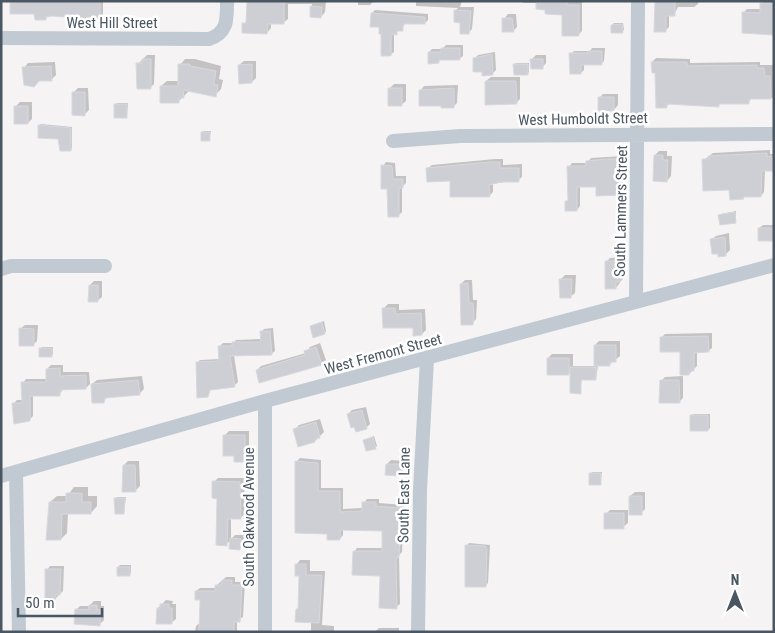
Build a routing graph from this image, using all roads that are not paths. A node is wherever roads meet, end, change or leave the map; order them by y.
1 (227, 1) edge
2 (638, 1) edge
3 (1, 38) edge
4 (638, 134) junction
5 (774, 134) edge
6 (393, 141) dead end
7 (105, 266) dead end
8 (774, 266) edge
9 (1, 270) edge
10 (636, 302) junction
11 (427, 359) junction
12 (265, 401) junction
13 (16, 472) junction
14 (1, 476) edge
15 (18, 632) edge
16 (265, 632) edge
17 (418, 632) edge

1 - 3 street, West Hill Street
2 - 4 street, South Lammers Street
4 - 5 street, West Humboldt Street
4 - 6 street, West Humboldt Street
4 - 10 street, South Lammers Street
7 - 9 street
8 - 10 street, West Fremont Street
10 - 11 street, West Fremont Street
11 - 12 street, West Fremont Street
11 - 17 street, South East Lane
12 - 13 street, West Fremont Street
12 - 16 street, South Oakwood Avenue
13 - 14 street, West Fremont Street
13 - 15 street

